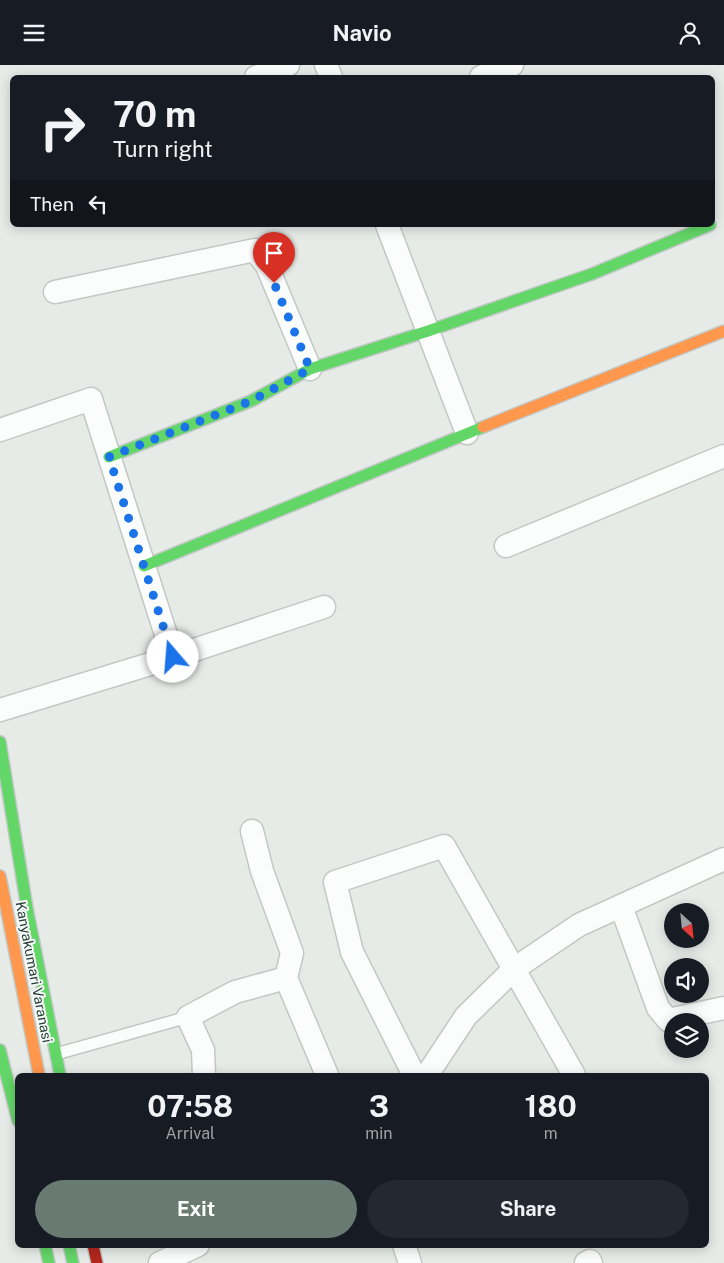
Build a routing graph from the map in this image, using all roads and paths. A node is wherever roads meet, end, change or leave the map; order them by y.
1 (288, 65) edge
2 (512, 65) edge
3 (261, 75) edge
4 (486, 75) edge
5 (395, 227) edge
6 (706, 227) edge
7 (55, 292) dead end
8 (428, 331) junction
9 (724, 331) edge
10 (310, 369) junction
11 (0, 430) edge
12 (467, 433) junction
13 (724, 456) edge
14 (109, 457) junction
15 (506, 546) dead end
16 (144, 567) junction
17 (324, 607) dead end
18 (173, 657) junction
19 (0, 709) edge
20 (0, 742) edge
21 (252, 831) dead end
22 (724, 859) edge
23 (0, 875) edge
24 (621, 906) junction
25 (514, 969) junction
26 (286, 978) junction
27 (724, 1008) edge
28 (188, 1017) junction
29 (0, 1050) edge
30 (56, 1054) junction
31 (39, 1073) edge
32 (60, 1073) edge
33 (204, 1073) edge
34 (326, 1073) edge
35 (413, 1073) edge
36 (428, 1073) edge
37 (573, 1073) edge
38 (15, 1109) edge
39 (46, 1248) edge
40 (70, 1248) edge
41 (94, 1248) edge
42 (192, 1248) edge
43 (405, 1248) edge
44 (49, 1263) edge
45 (73, 1263) edge
46 (97, 1263) edge
47 (160, 1263) edge
48 (410, 1263) edge
49 (586, 1263) edge
50 (590, 1263) edge

1 - 3 street
2 - 4 street
5 - 8 street
6 - 8 main road
7 - 10 street
8 - 10 main road
8 - 12 street
9 - 12 main road
10 - 14 main road
11 - 14 street
12 - 16 main road
13 - 15 street
14 - 16 street
16 - 18 street
17 - 18 street
18 - 19 street
20 - 30 main road
21 - 26 street
22 - 24 street
23 - 31 main road, Kanyakumari Varanasi
24 - 25 street
24 - 27 street
25 - 35 street
25 - 36 street
25 - 37 street
26 - 28 street
26 - 34 street
28 - 30 lane
28 - 33 street
29 - 38 main road
30 - 32 main road
39 - 44 main road
40 - 45 main road
41 - 46 main road
42 - 47 street
43 - 48 street
49 - 50 street

